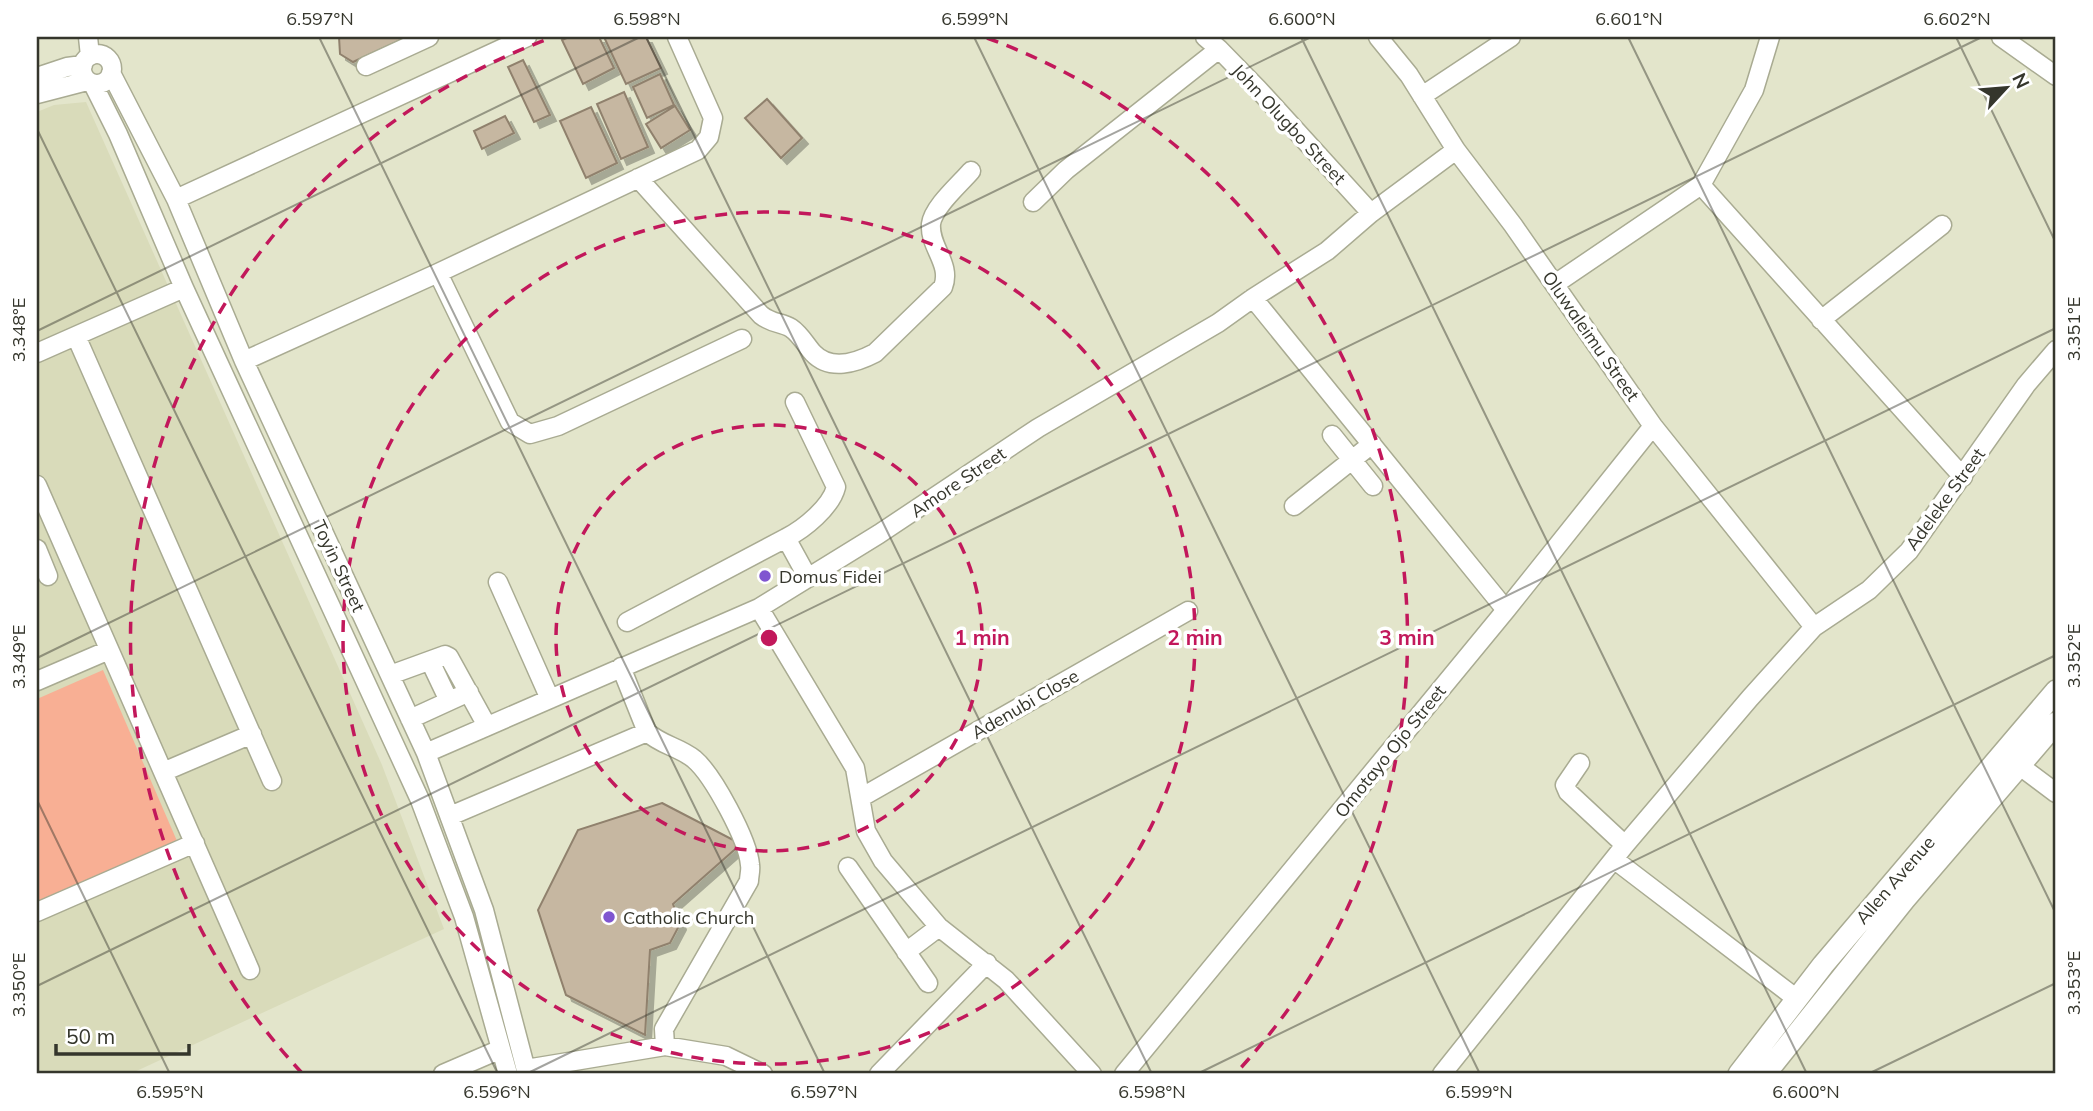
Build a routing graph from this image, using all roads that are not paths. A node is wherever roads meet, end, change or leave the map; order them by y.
1 (91, 37) edge
2 (429, 37) edge
3 (527, 37) edge
4 (677, 37) edge
5 (1205, 37) edge
6 (1378, 37) edge
7 (1511, 37) edge
8 (1770, 37) edge
9 (2001, 37) edge
10 (1219, 49) junction
11 (366, 66) dead end
12 (91, 68) junction
13 (2056, 76) edge
14 (37, 77) edge
15 (37, 94) edge
16 (1422, 96) junction
17 (1456, 150) junction
18 (971, 171) dead end
19 (638, 178) junction
20 (1701, 185) junction
21 (176, 199) junction
22 (1033, 202) dead end
23 (1371, 213) junction
24 (1942, 225) dead end
25 (438, 273) junction
26 (1555, 284) junction
27 (184, 288) junction
28 (1253, 298) junction
29 (1821, 320) junction
30 (76, 336) junction
31 (742, 339) dead end
32 (2056, 350) edge
33 (37, 353) edge
34 (244, 361) junction
35 (795, 402) dead end
36 (1653, 426) junction
37 (1332, 435) dead end
38 (1372, 444) junction
39 (1353, 459) junction
40 (1963, 477) junction
41 (37, 485) edge
42 (1373, 486) dead end
43 (1294, 506) dead end
44 (786, 538) junction
45 (37, 548) edge
46 (48, 576) dead end
47 (808, 578) junction
48 (498, 582) dead end
49 (760, 608) junction
50 (1506, 610) junction
51 (1188, 611) dead end
52 (627, 622) dead end
53 (1814, 627) junction
54 (109, 650) junction
55 (430, 661) junction
56 (621, 667) junction
57 (390, 675) junction
58 (37, 681) edge
59 (2056, 691) edge
60 (469, 692) junction
61 (550, 699) junction
62 (449, 701) junction
63 (410, 719) junction
64 (2056, 723) edge
65 (487, 726) junction
66 (646, 732) junction
67 (252, 734) junction
68 (426, 753) junction
69 (1580, 763) dead end
70 (2020, 766) junction
71 (163, 772) junction
72 (272, 781) dead end
73 (2056, 793) edge
74 (862, 797) junction
75 (450, 816) junction
76 (195, 843) junction
77 (1620, 852) junction
78 (848, 867) dead end
79 (37, 912) edge
80 (939, 927) junction
81 (906, 952) junction
82 (987, 963) junction
83 (250, 970) dead end
84 (928, 983) dead end
85 (1797, 999) junction
86 (665, 1046) junction
87 (501, 1049) junction
88 (526, 1072) edge
89 (443, 1074) edge
90 (508, 1074) edge
91 (763, 1074) edge
92 (879, 1074) edge
93 (1092, 1074) edge
94 (1124, 1074) edge
95 (1442, 1074) edge
96 (1739, 1074) edge
97 (1765, 1074) edge

1 - 12 street, Toyin Street
2 - 11 street
3 - 21 street
4 - 19 street
5 - 10 street, John Olugbo Street
6 - 16 street, Oluwaleimu Street
7 - 16 street
8 - 20 street
9 - 13 street
10 - 22 street
10 - 23 street, John Olugbo Street
12 - 14 street
12 - 15 street
12 - 21 street, Toyin Street
12 - 27 street, Toyin Street
16 - 17 street, Oluwaleimu Street
17 - 23 street, Amore Street
17 - 26 street, Oluwaleimu Street
18 - 19 street
19 - 25 street
20 - 26 street
20 - 29 street
21 - 34 street, Toyin Street
23 - 28 street, Amore Street
24 - 29 street
25 - 31 street
25 - 34 street
26 - 36 street, Oluwaleimu Street
27 - 30 street
27 - 87 street, Toyin Street
28 - 38 street
28 - 47 street, Amore Street
29 - 40 street
30 - 33 street
30 - 67 street
32 - 40 street, Adeleke Street
34 - 57 street, Toyin Street
35 - 44 street
36 - 50 street, Omotayo Ojo Street
36 - 53 street, Oluwaleimu Street
37 - 39 street
38 - 39 street
38 - 50 street
39 - 42 street
39 - 43 street
40 - 53 street, Adeleke Street
41 - 54 street
44 - 47 street
44 - 52 street
45 - 46 street
47 - 49 street, Amore Street
48 - 61 street
49 - 56 street, Amore Street
49 - 74 street
50 - 94 street, Omotayo Ojo Street
51 - 74 street, Adenubi Close
53 - 77 street, Adeleke Street
54 - 58 street
54 - 71 street
55 - 57 street
55 - 60 street
55 - 62 street
56 - 61 street, Amore Street
56 - 66 street
57 - 63 street, Toyin Street
59 - 85 main road, Allen Avenue
60 - 62 street
60 - 65 street
61 - 65 street, Amore Street
62 - 63 street
63 - 68 street, Toyin Street
64 - 70 main road, Allen Avenue
65 - 68 street, Amore Street
66 - 75 street
66 - 86 street
67 - 71 street
67 - 72 street
68 - 75 street, Toyin Street
69 - 77 street
70 - 73 street
70 - 97 main road, Allen Avenue
71 - 76 street
74 - 80 street
75 - 88 street, Toyin Street
76 - 79 street
76 - 83 street
77 - 85 street
77 - 95 street, Adeleke Street
78 - 81 street
80 - 81 street
80 - 82 street
81 - 84 street
82 - 92 street
82 - 93 street
85 - 96 main road, Allen Avenue
86 - 88 street
86 - 91 street
87 - 89 street
87 - 90 street, Toyin Street

